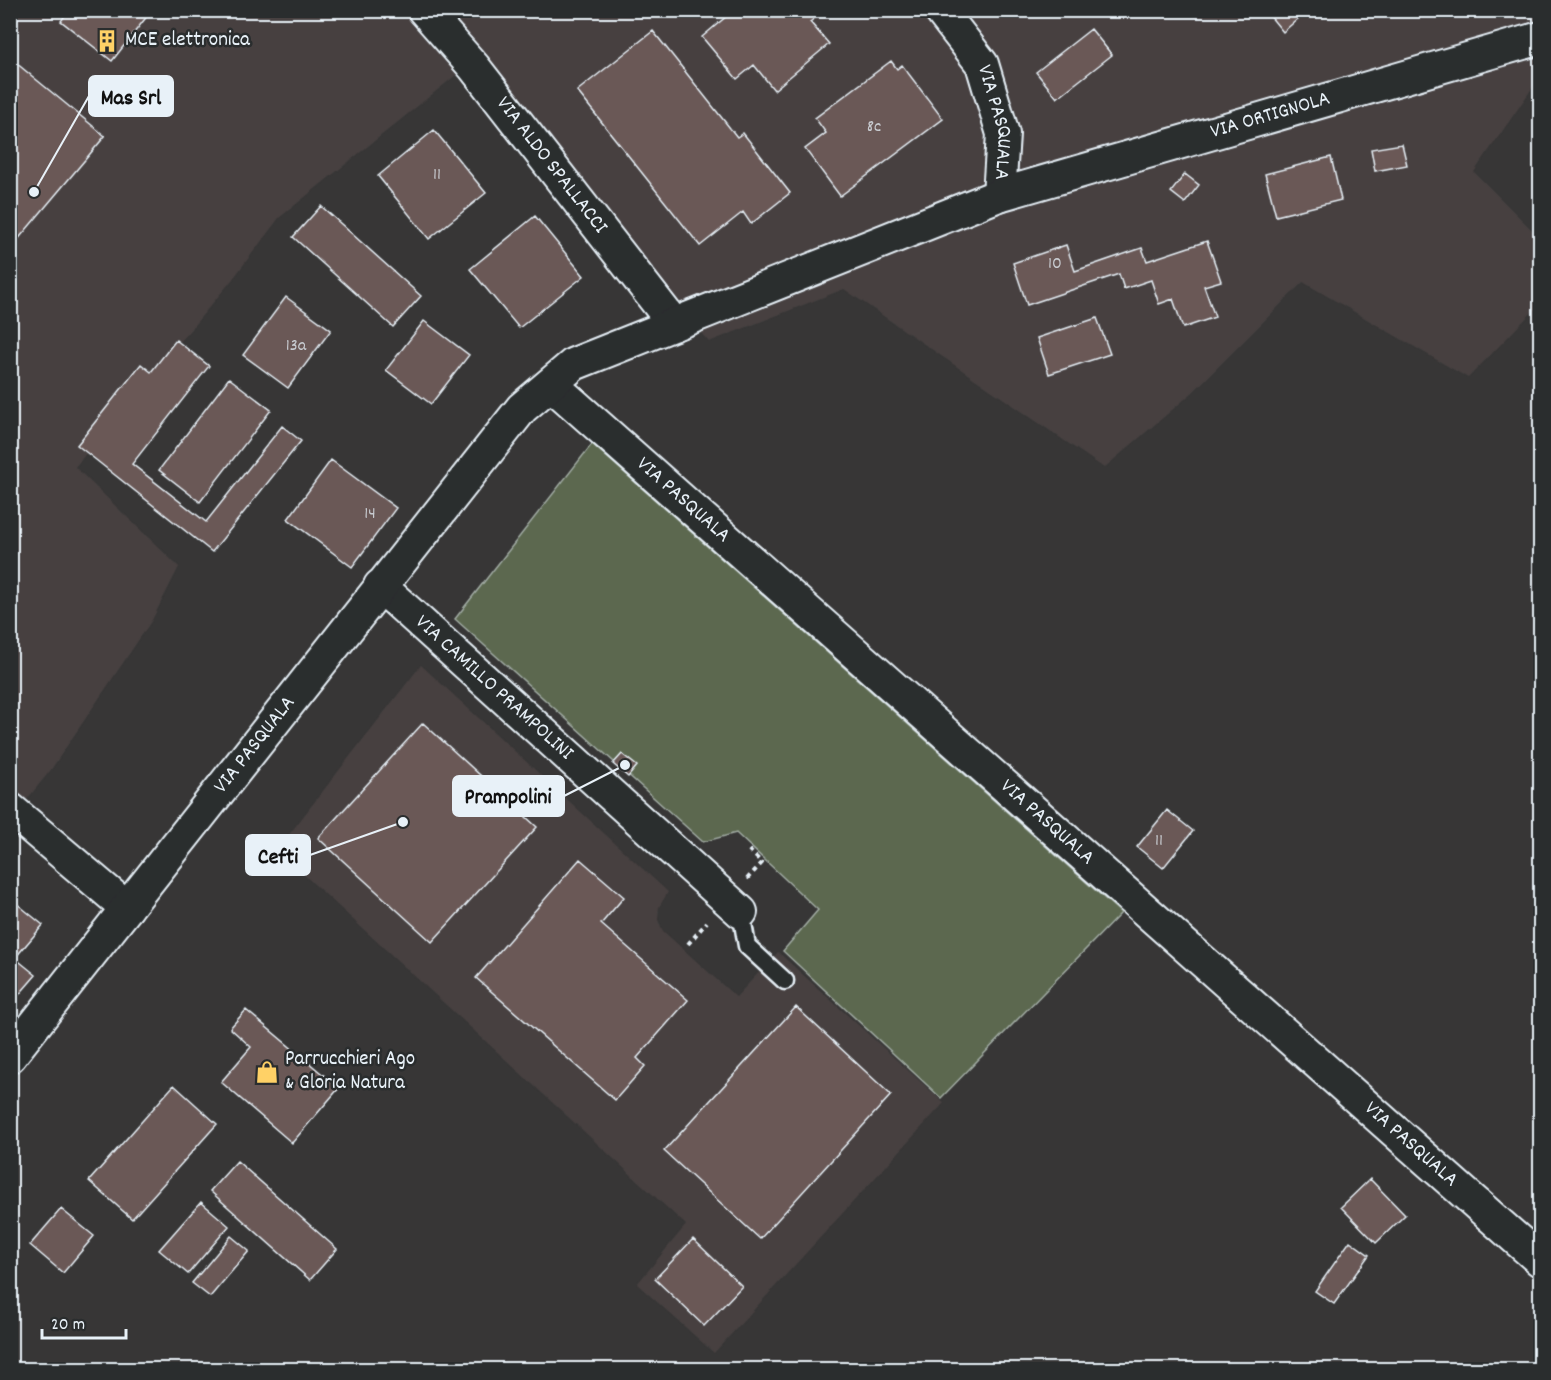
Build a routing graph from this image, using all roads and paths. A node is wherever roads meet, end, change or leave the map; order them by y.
1 (424, 10) edge
2 (940, 10) edge
3 (1540, 39) edge
4 (999, 195) junction
5 (674, 324) junction
6 (551, 384) junction
7 (380, 586) junction
8 (10, 809) edge
9 (127, 908) junction
10 (741, 912) joint
11 (785, 981) dead end
12 (10, 1056) edge
13 (1540, 1260) edge

1 - 5 street, VIA ALDO SPALLACCI
2 - 4 street, VIA PASQUALA
3 - 4 street, VIA ORTIGNOLA
4 - 5 street, VIA PASQUALA
5 - 6 street, VIA PASQUALA
6 - 7 street, VIA PASQUALA
6 - 13 street, VIA PASQUALA
7 - 9 street, VIA PASQUALA
7 - 10 street, VIA CAMILLO PRAMPOLINI
8 - 9 street
9 - 12 street, VIA PASQUALA
10 - 11 lane

